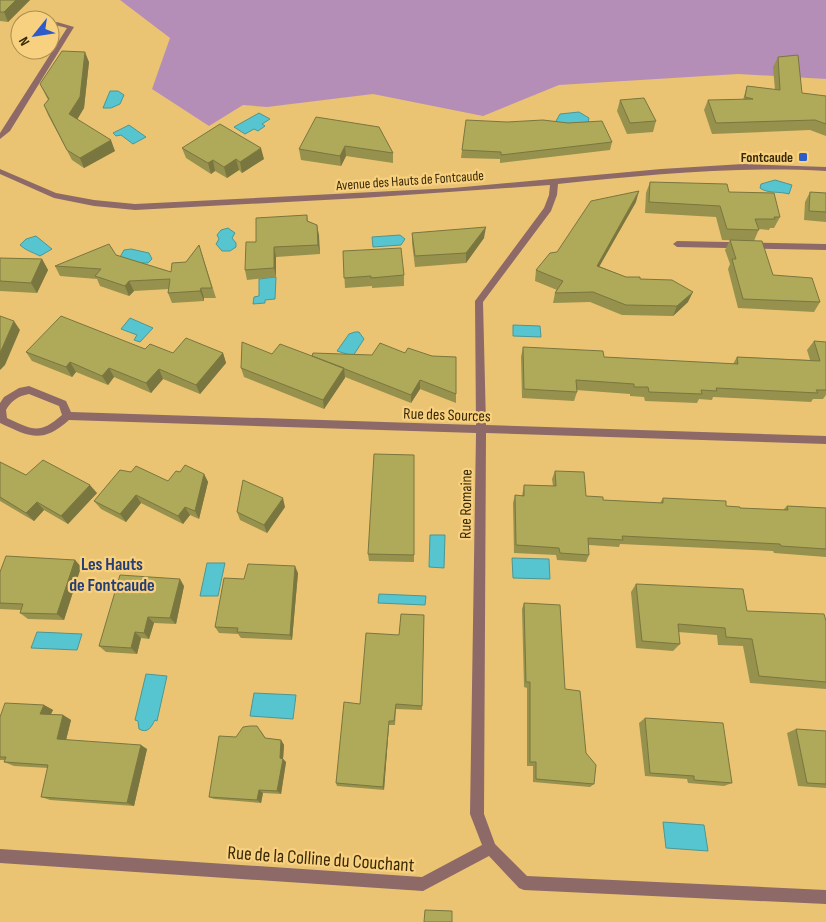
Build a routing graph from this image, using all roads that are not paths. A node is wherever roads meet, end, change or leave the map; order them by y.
1 (60, 24) edge
2 (60, 44) edge
3 (50, 60) edge
4 (0, 136) edge
5 (826, 169) edge
6 (0, 171) edge
7 (554, 181) junction
8 (677, 244) dead end
9 (826, 247) edge
10 (67, 416) junction
11 (481, 430) junction
12 (826, 440) edge
13 (490, 848) junction
14 (0, 856) edge
15 (826, 897) edge

1 - 2 street
3 - 4 street
5 - 7 street, Avenue des Hauts de Fontcaude
6 - 7 street, Avenue des Hauts de Fontcaude
7 - 11 street, Rue Romaine
8 - 9 street
10 - 10 street
10 - 11 street, Rue des Sources
11 - 12 street, Rue des Sources
11 - 13 street, Rue Romaine
13 - 14 street, Rue de la Colline du Couchant
13 - 15 street

